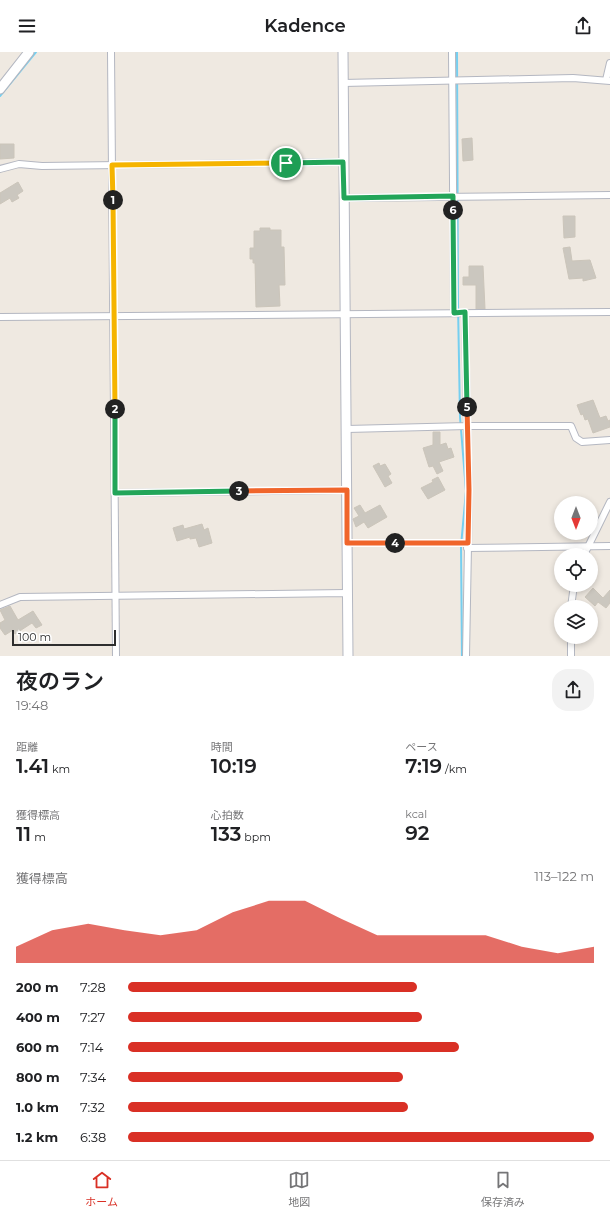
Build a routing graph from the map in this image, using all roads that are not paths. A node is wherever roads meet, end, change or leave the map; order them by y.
1 (29, 52) edge
2 (112, 52) edge
3 (343, 52) edge
4 (452, 52) edge
5 (610, 63) edge
6 (452, 80) junction
7 (608, 81) edge
8 (343, 82) junction
9 (0, 89) edge
10 (343, 162) junction
11 (112, 165) junction
12 (0, 169) edge
13 (610, 195) edge
14 (453, 196) junction
15 (344, 198) junction
16 (465, 312) junction
17 (610, 312) edge
18 (345, 313) junction
19 (454, 313) junction
20 (114, 315) junction
21 (0, 317) edge
22 (467, 426) junction
23 (347, 429) junction
24 (610, 440) edge
25 (347, 490) junction
26 (115, 493) junction
27 (610, 502) edge
28 (347, 543) junction
29 (467, 545) junction
30 (588, 546) junction
31 (610, 546) edge
32 (348, 595) junction
33 (115, 596) junction
34 (0, 605) edge
35 (571, 644) edge
36 (116, 656) edge
37 (348, 656) edge
38 (466, 656) edge
39 (571, 656) edge

1 - 9 street
2 - 11 street
3 - 8 street
4 - 6 street
5 - 7 street
6 - 7 street
6 - 8 street
6 - 14 street
8 - 10 street
10 - 11 street
10 - 15 street
11 - 12 street
11 - 20 street
13 - 14 street
14 - 15 street
14 - 19 street
15 - 18 street
16 - 17 street
16 - 19 street
16 - 22 street
18 - 19 street
18 - 20 street
18 - 23 street
20 - 21 street
20 - 26 street
22 - 23 street
22 - 24 street
22 - 29 street
23 - 25 street
25 - 26 street
25 - 28 street
26 - 33 street
27 - 30 street
28 - 29 street
28 - 32 street
29 - 30 street
29 - 38 street
30 - 31 street
32 - 33 street
32 - 37 street
33 - 34 street
33 - 36 street
35 - 39 street

